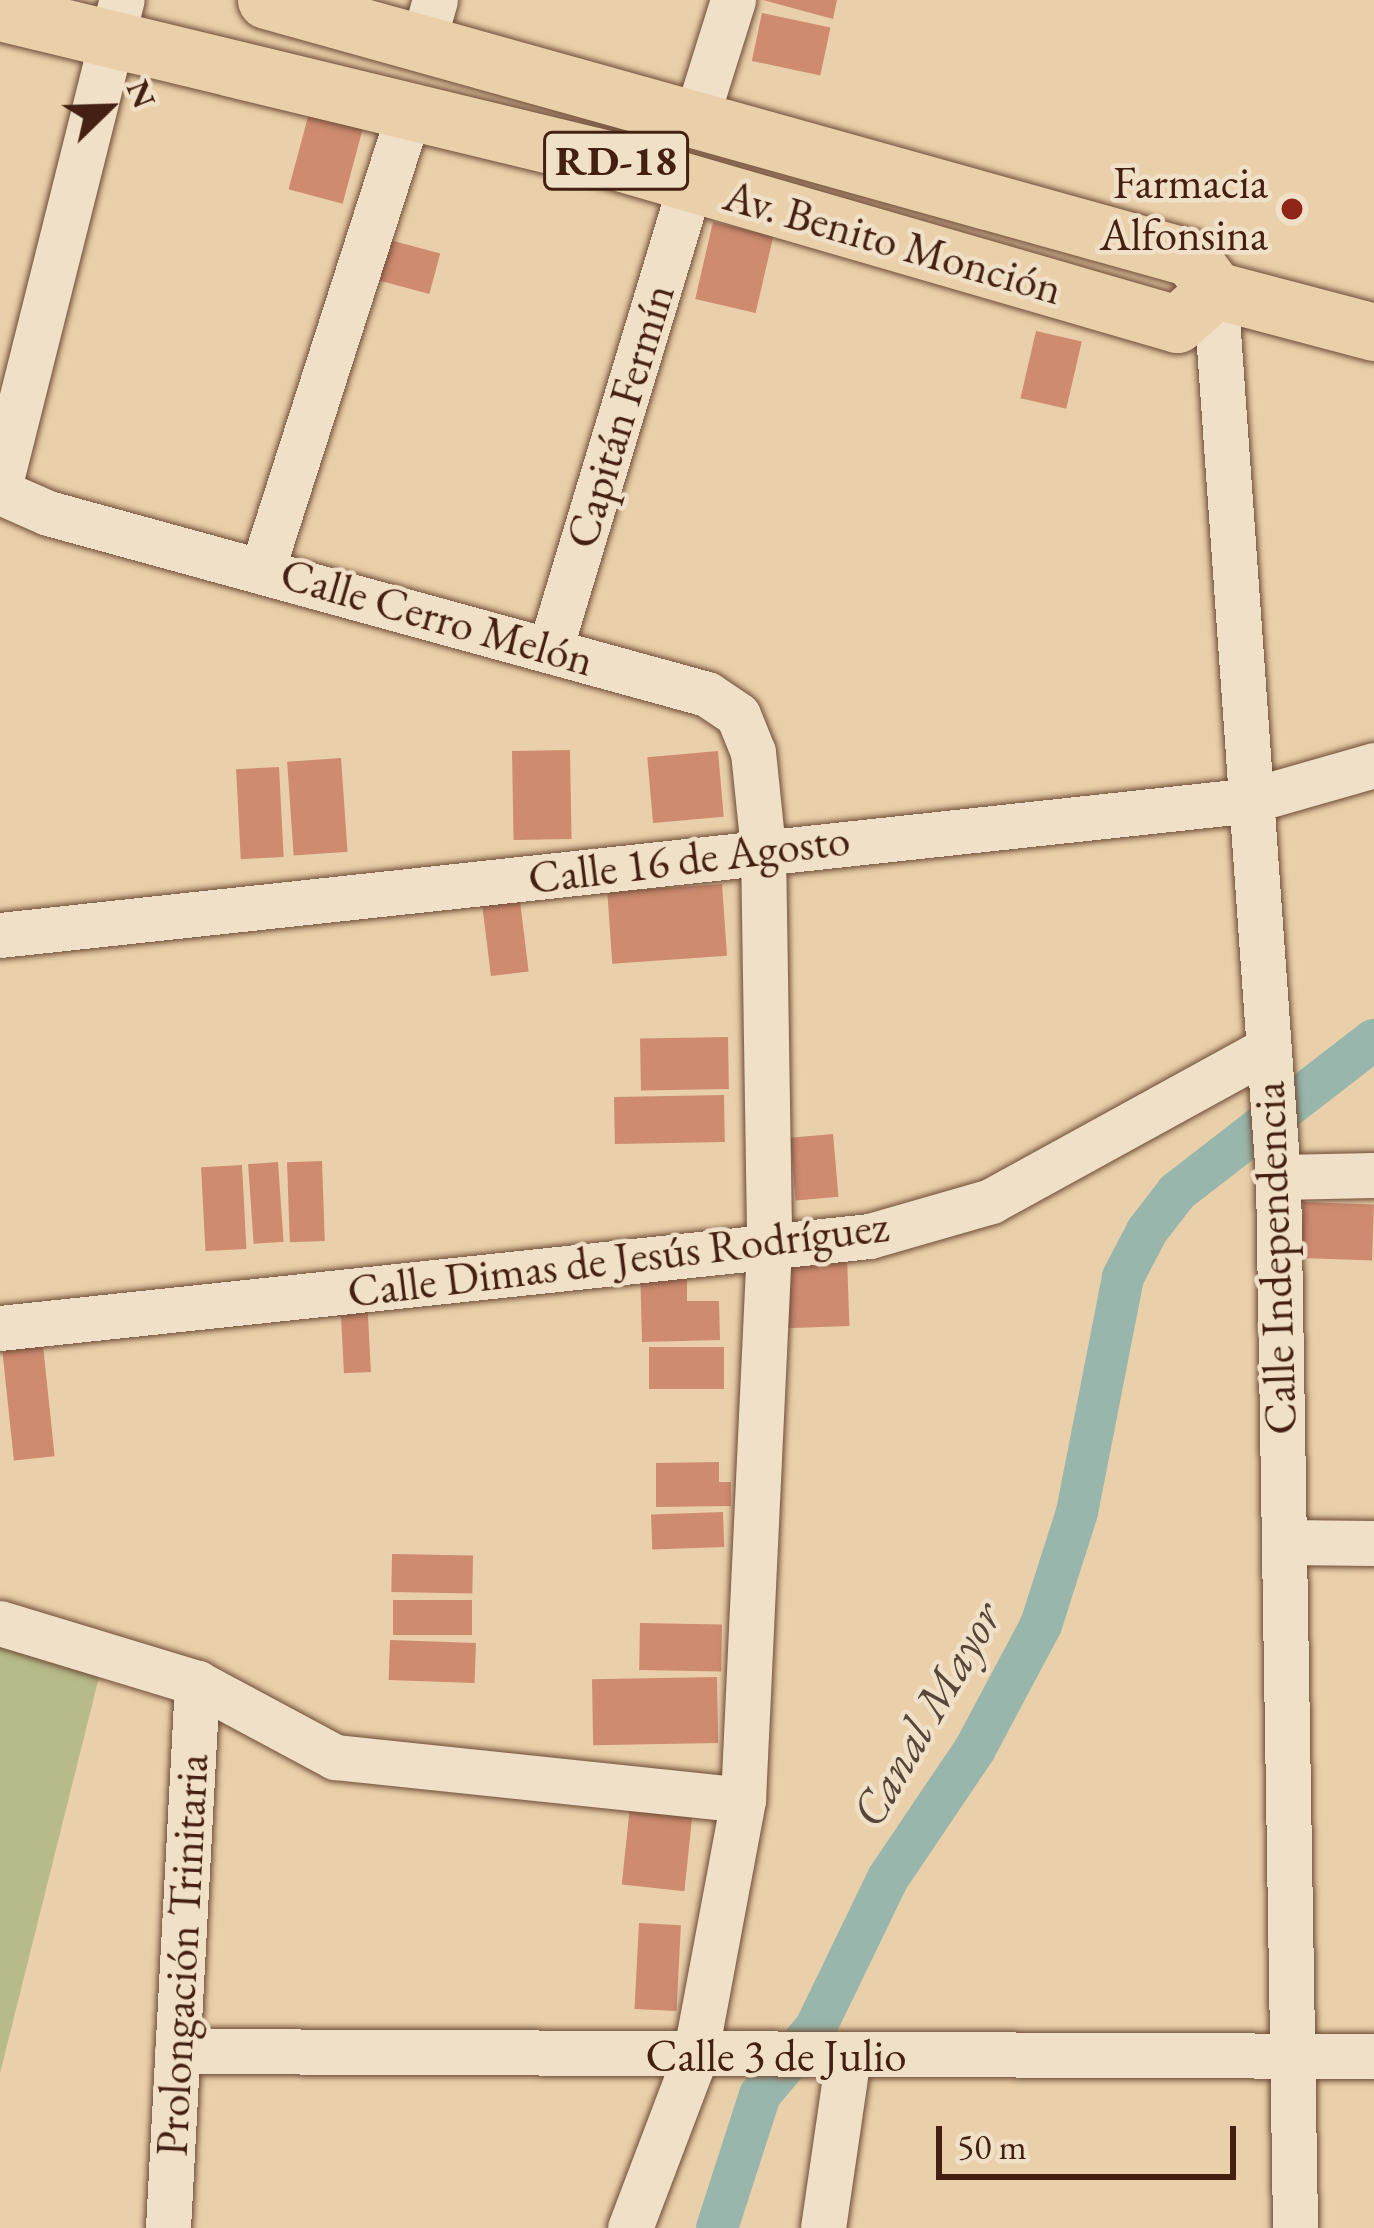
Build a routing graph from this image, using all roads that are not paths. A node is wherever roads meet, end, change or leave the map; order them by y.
1 (266, 0) edge
2 (733, 0) edge
3 (0, 12) edge
4 (117, 19) edge
5 (429, 21) edge
6 (410, 108) junction
7 (697, 115) junction
8 (690, 184) junction
9 (1214, 290) junction
10 (1374, 332) edge
11 (0, 488) edge
12 (263, 567) junction
13 (550, 649) junction
14 (1374, 765) edge
15 (1252, 800) junction
16 (763, 849) junction
17 (0, 935) edge
18 (1268, 1060) junction
19 (1278, 1171) junction
20 (1374, 1175) edge
21 (769, 1246) junction
22 (0, 1328) edge
23 (1284, 1542) junction
24 (1374, 1543) edge
25 (0, 1622) edge
26 (197, 1683) junction
27 (743, 1800) junction
28 (177, 2051) junction
29 (1293, 2055) junction
30 (840, 2056) junction
31 (1374, 2056) edge
32 (695, 2057) junction
33 (168, 2228) edge
34 (631, 2228) edge
35 (824, 2228) edge
36 (1295, 2228) edge

1 - 5 main road, Av. Benito Monción / RD-18
2 - 7 street
3 - 4 main road, Av. Benito Monción / RD-18
4 - 6 main road, Av. Benito Monción / RD-18
4 - 11 street
5 - 7 main road, Av. Benito Monción / RD-18
6 - 8 main road, Av. Benito Monción / RD-18
6 - 12 street
7 - 9 main road, Av. Benito Monción / RD-18
8 - 9 main road, Av. Benito Monción / RD-18
8 - 13 street, Capitán Fermín
9 - 10 main road, Av. Benito Monción / RD-18
9 - 15 street, Calle Independencia
11 - 12 street, Calle Cerro Melón
12 - 13 street, Calle Cerro Melón
13 - 16 street, Calle Cerro Melón
14 - 15 street, Calle 16 de Agosto
15 - 16 street, Calle 16 de Agosto
15 - 18 street, Calle Independencia
16 - 17 street, Calle 16 de Agosto
16 - 21 street, Calle Cerro Melón
18 - 19 street, Calle Independencia
18 - 21 street, Calle Dimas de Jesús Rodríguez
19 - 20 street
19 - 23 street, Calle Independencia
21 - 22 street, Calle Dimas de Jesús Rodríguez
21 - 27 street, Calle Cerro Melón
23 - 24 street
23 - 29 street, Calle Independencia
25 - 26 street
26 - 27 street
26 - 28 street, Prolongación Trinitaria
27 - 32 street, Calle Cerro Melón
28 - 32 street, Calle 3 de Julio
28 - 33 street, Prolongación Trinitaria
29 - 30 street, Calle 3 de Julio
29 - 31 street, Calle 3 de Julio
29 - 36 street, Calle Independencia
30 - 32 street, Calle 3 de Julio
30 - 35 street
32 - 34 street, Calle Cerro Melón

